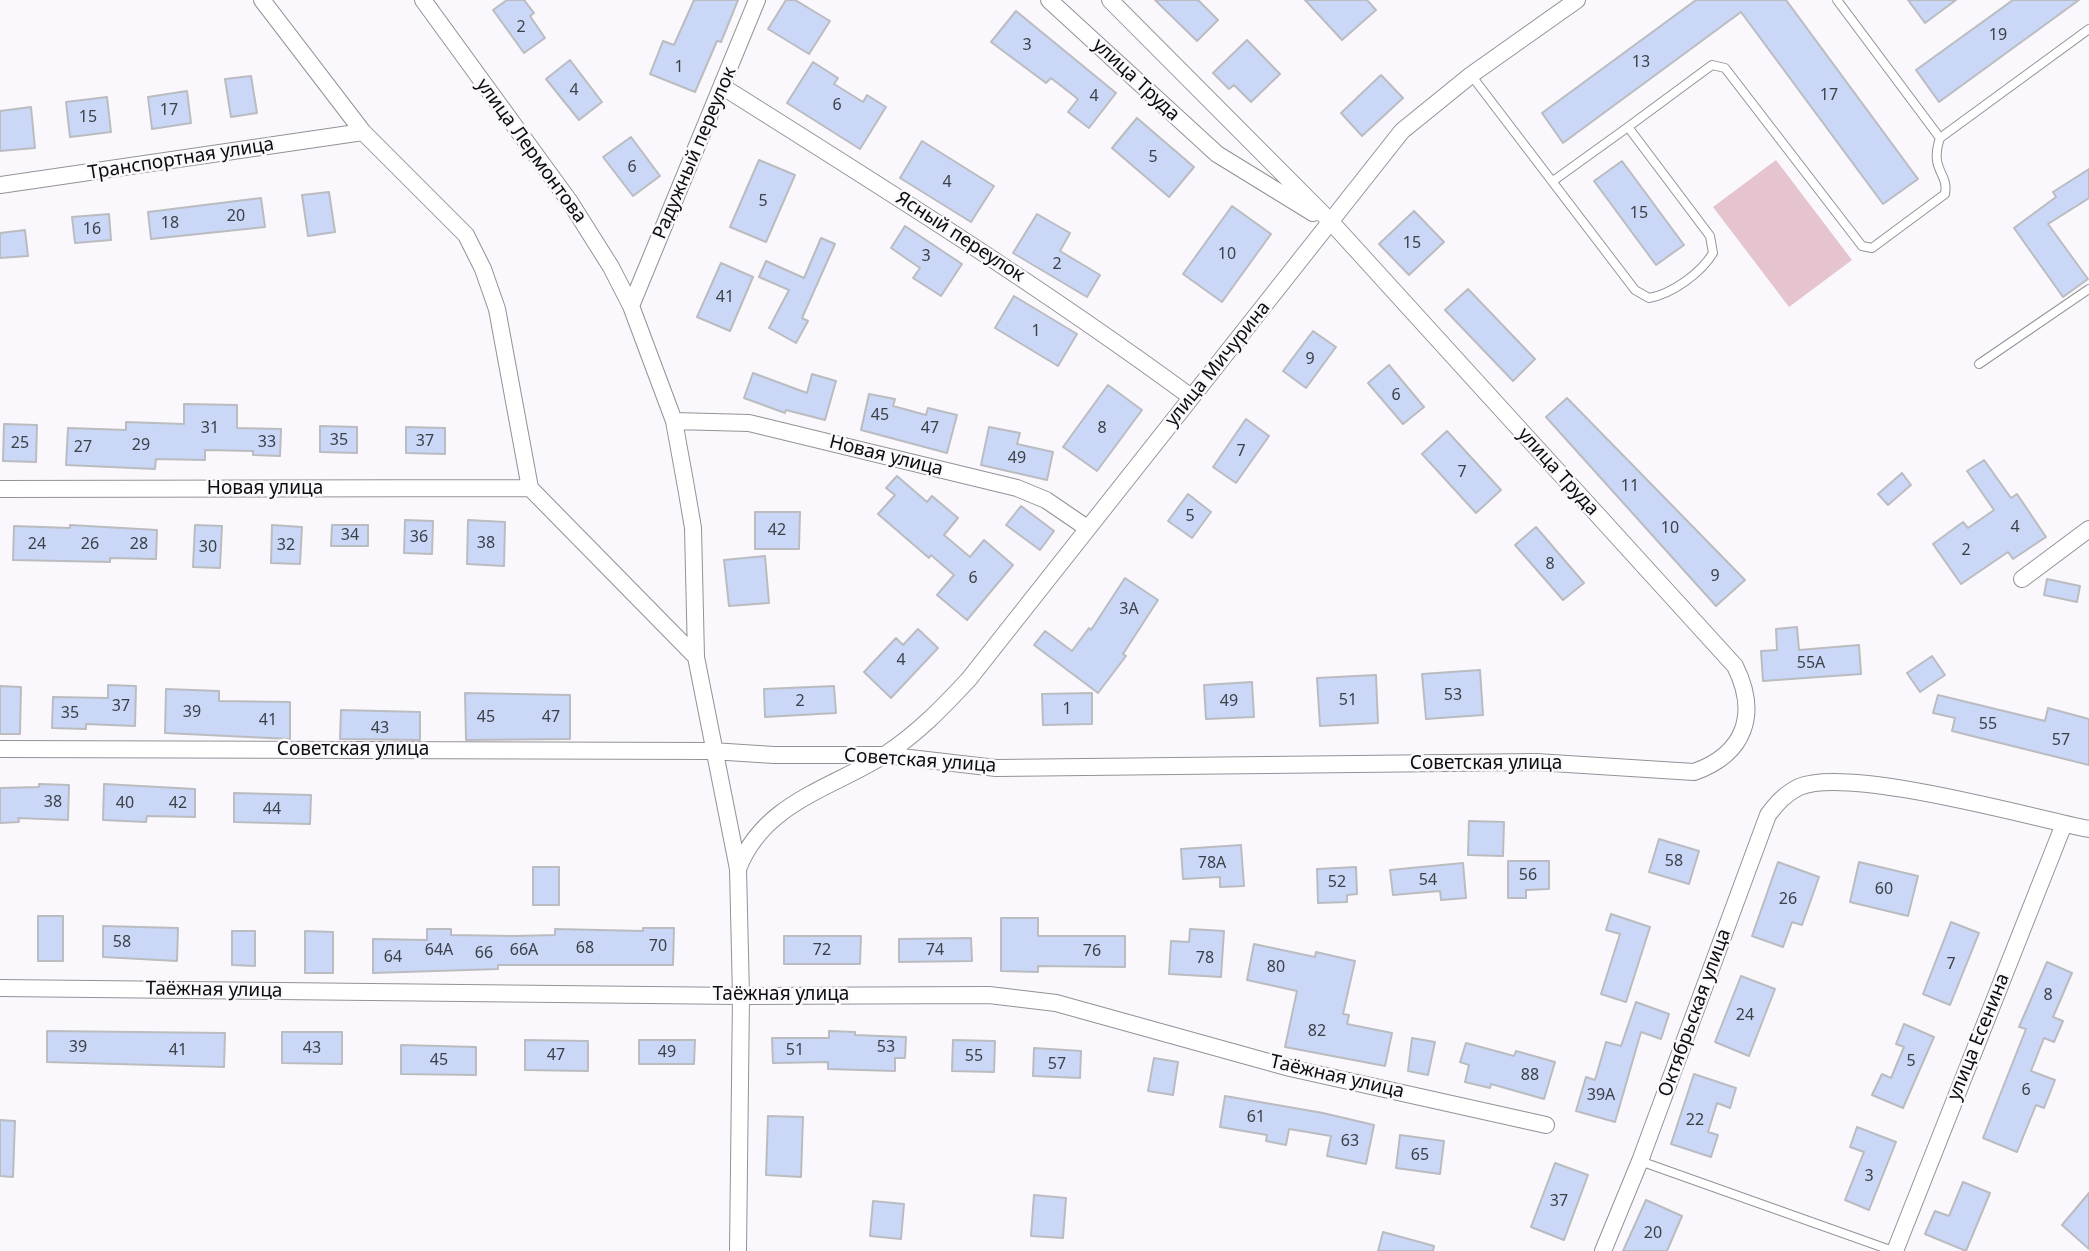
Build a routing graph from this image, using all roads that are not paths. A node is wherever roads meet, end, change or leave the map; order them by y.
1 (262, 0) edge
2 (424, 0) edge
3 (757, 0) edge
4 (1049, 0) edge
5 (1110, 0) edge
6 (1577, 0) edge
7 (1838, 0) edge
8 (2089, 29) edge
9 (1471, 75) junction
10 (723, 87) junction
11 (1628, 127) junction
12 (363, 132) junction
13 (1940, 138) junction
14 (1553, 181) junction
15 (0, 185) edge
16 (1332, 223) junction
17 (2089, 289) edge
18 (631, 306) junction
19 (1979, 364) dead end
20 (1191, 397) junction
21 (674, 421) junction
22 (530, 488) junction
23 (0, 489) edge
24 (1087, 528) junction
25 (2089, 529) edge
26 (2022, 579) dead end
27 (695, 657) junction
28 (1741, 736) joint
29 (0, 749) edge
30 (712, 751) junction
31 (884, 755) junction
32 (2064, 824) junction
33 (2089, 829) edge
34 (738, 869) junction
35 (0, 988) edge
36 (741, 996) junction
37 (1546, 1125) dead end
38 (1640, 1161) junction
39 (738, 1251) edge
40 (1603, 1251) edge
41 (1894, 1251) edge

1 - 12 street
2 - 18 street, улица Лермонтова
3 - 10 street, Радужный переулок
4 - 16 street, улица Труда
5 - 16 street, улица Труда
6 - 9 street, улица Мичурина
7 - 13 lane
8 - 13 lane
9 - 14 lane
9 - 16 street, улица Мичурина
10 - 18 street, Радужный переулок
10 - 20 street, Ясный переулок
11 - 13 lane
11 - 14 lane
11 - 14 lane
12 - 15 street, Транспортная улица
12 - 22 street
16 - 20 street, улица Мичурина
16 - 28 street, улица Труда
17 - 19 lane
18 - 21 street, улица Лермонтова
20 - 24 street, улица Мичурина
21 - 24 street, Новая улица
21 - 27 street, улица Лермонтова
22 - 23 street, Новая улица
22 - 27 street
24 - 31 street, улица Мичурина
25 - 26 street
27 - 30 street, улица Лермонтова
28 - 31 street, Советская улица
29 - 30 street, Советская улица
30 - 31 street, Советская улица
30 - 34 street, улица Лермонтова
31 - 34 street, улица Мичурина
32 - 33 street
32 - 38 street, Октябрьская улица
32 - 41 street, улица Есенина
34 - 36 street, улица Лермонтова
35 - 36 street, Таёжная улица
36 - 37 street, Таёжная улица
36 - 39 street, улица Лермонтова
38 - 40 street, Октябрьская улица
38 - 41 lane

